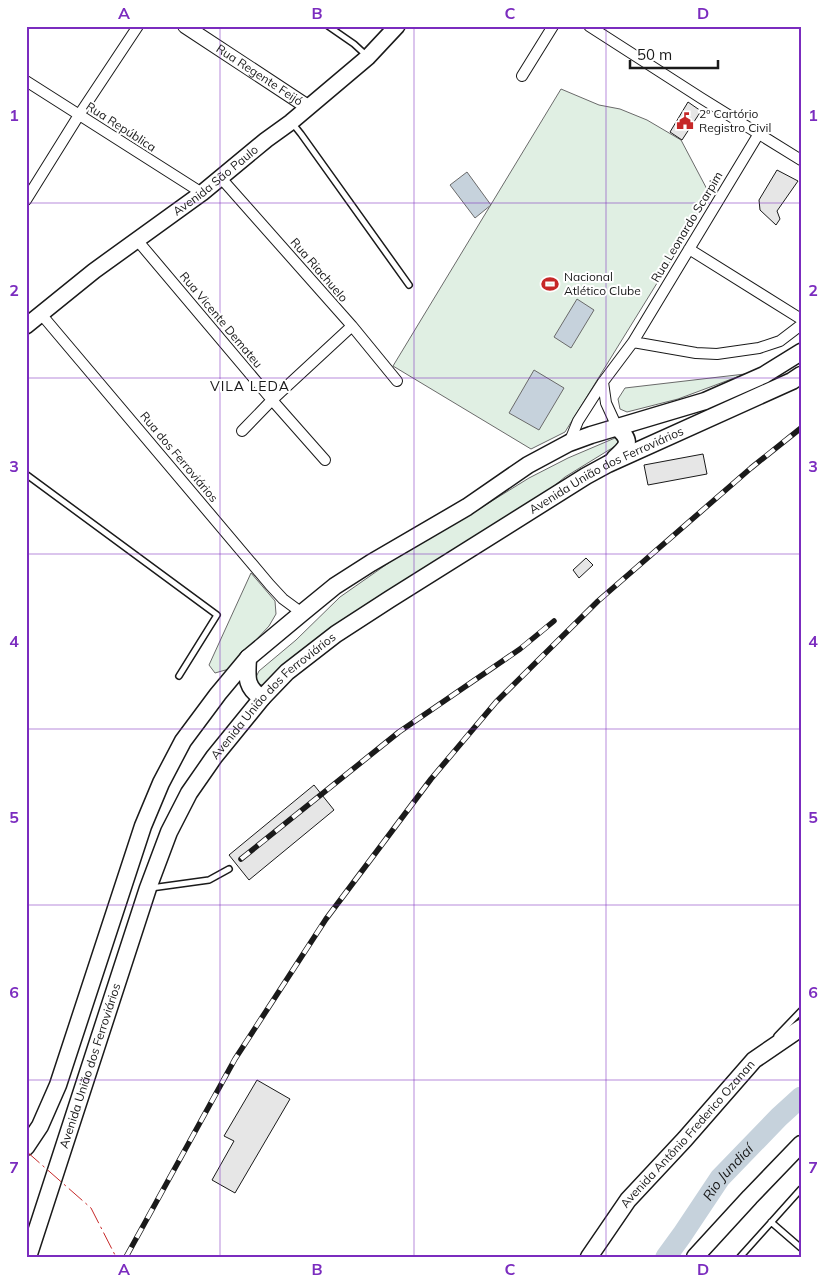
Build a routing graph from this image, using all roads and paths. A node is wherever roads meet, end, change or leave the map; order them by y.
1 (138, 26) edge
2 (185, 26) edge
3 (328, 26) edge
4 (397, 26) edge
5 (554, 26) edge
6 (589, 26) edge
7 (368, 57) junction
8 (522, 76) dead end
9 (26, 81) edge
10 (308, 107) junction
11 (79, 114) junction
12 (291, 122) junction
13 (758, 134) junction
14 (801, 160) edge
15 (220, 177) junction
16 (202, 193) junction
17 (26, 200) edge
18 (137, 240) junction
19 (689, 249) junction
20 (409, 285) dead end
21 (41, 314) junction
22 (801, 319) edge
23 (27, 325) edge
24 (801, 325) edge
25 (352, 326) junction
26 (633, 342) junction
27 (801, 352) edge
28 (801, 375) edge
29 (397, 381) dead end
30 (603, 382) junction
31 (272, 400) junction
32 (617, 427) junction
33 (242, 431) dead end
34 (569, 443) junction
35 (325, 460) dead end
36 (608, 464) junction
37 (26, 474) edge
38 (468, 507) junction
39 (450, 508) dead end
40 (401, 536) dead end
41 (392, 552) junction
42 (302, 613) junction
43 (248, 658) junction
44 (179, 676) dead end
45 (262, 698) junction
46 (229, 870) dead end
47 (148, 888) junction
48 (801, 1011) edge
49 (801, 1028) edge
50 (754, 1060) junction
51 (801, 1144) edge
52 (26, 1147) edge
53 (801, 1189) edge
54 (771, 1222) junction
55 (801, 1248) edge
56 (28, 1257) edge
57 (589, 1257) edge
58 (694, 1257) edge
59 (740, 1257) edge

1 - 11 street
2 - 10 street, Rua Regente Feijó
3 - 7 lane
4 - 7 main road, Avenida São Paulo
5 - 8 street
6 - 13 street
7 - 10 main road, Avenida São Paulo
9 - 11 street, Rua República
10 - 12 main road, Avenida São Paulo
11 - 16 street, Rua República
11 - 17 street
12 - 15 main road, Avenida São Paulo
12 - 20 lane
13 - 14 street
13 - 19 street, Rua Leonardo Scarpim
15 - 16 main road, Avenida São Paulo
15 - 25 street, Rua Riachuelo
16 - 18 main road, Avenida São Paulo
18 - 21 main road, Avenida São Paulo
18 - 31 street, Rua Vicente Demateu
19 - 22 street
19 - 26 street, Rua Leonardo Scarpim
21 - 23 main road, Avenida São Paulo
21 - 42 street, Rua dos Ferroviários
24 - 26 street
25 - 29 street, Rua Riachuelo
25 - 31 street
26 - 30 street, Rua Leonardo Scarpim
27 - 32 main road, Avenida União dos Ferroviários
28 - 36 main road, Avenida União dos Ferroviários
30 - 32 street
30 - 34 street, Rua Leonardo Scarpim
31 - 33 street
31 - 35 street, Rua Vicente Demateu
32 - 34 main road, Avenida União dos Ferroviários
32 - 36 main road
34 - 38 main road, Avenida União dos Ferroviários
36 - 45 main road, Avenida União dos Ferroviários
37 - 44 lane
38 - 39 lane
38 - 41 main road, Avenida União dos Ferroviários
40 - 41 lane
41 - 42 main road, Avenida União dos Ferroviários
42 - 43 main road, Avenida União dos Ferroviários
43 - 45 main road
43 - 52 main road, Avenida União dos Ferroviários
45 - 47 main road, Avenida União dos Ferroviários
46 - 47 lane
47 - 56 main road, Avenida União dos Ferroviários
48 - 50 lane
49 - 50 main road, Avenida Antônio Frederico Ozanan
50 - 57 main road, Avenida Antônio Frederico Ozanan
51 - 58 main road
53 - 54 lane
54 - 55 lane
54 - 59 lane

